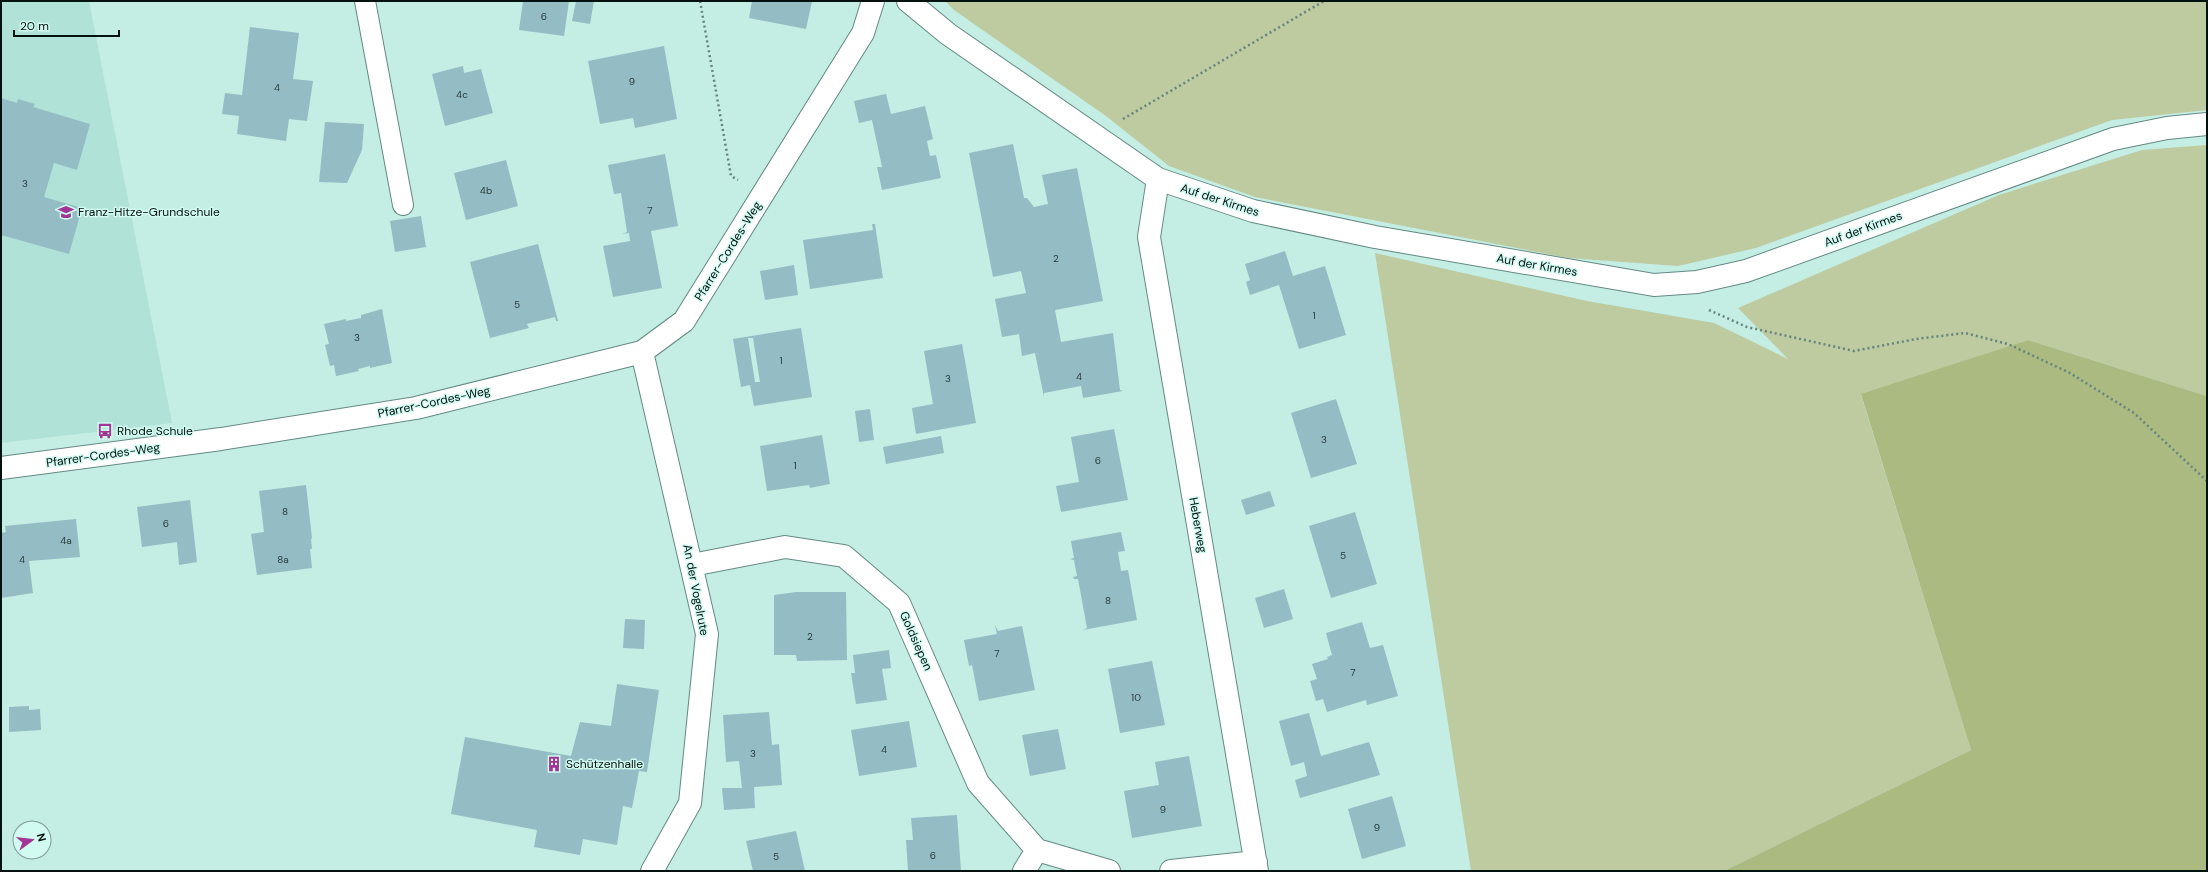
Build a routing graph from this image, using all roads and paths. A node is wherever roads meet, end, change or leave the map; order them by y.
1 (365, 1) edge
2 (700, 1) edge
3 (873, 1) edge
4 (908, 1) edge
5 (1324, 1) edge
6 (2207, 124) edge
7 (1096, 135) junction
8 (1158, 180) junction
9 (763, 194) junction
10 (403, 205) dead end
11 (1704, 308) dead end
12 (642, 352) junction
13 (1, 468) edge
14 (2207, 481) edge
15 (692, 565) junction
16 (1037, 850) junction
17 (1256, 866) edge
18 (652, 871) edge
19 (1024, 871) edge
20 (1109, 871) edge
21 (1171, 871) edge

1 - 10 lane
2 - 9 path, Pfarrer-Cordes-Weg
3 - 9 street, Pfarrer-Cordes-Weg
4 - 7 street, Auf der Kirmes
5 - 7 path
6 - 8 street, Auf der Kirmes
7 - 8 street, Auf der Kirmes
8 - 17 street, Heberweg
9 - 12 street, Pfarrer-Cordes-Weg
11 - 14 path
12 - 13 street, Pfarrer-Cordes-Weg
12 - 15 street, An der Vogelrute
15 - 16 street, Goldsiepen
15 - 18 street, An der Vogelrute
16 - 19 street
16 - 20 street
17 - 21 street

